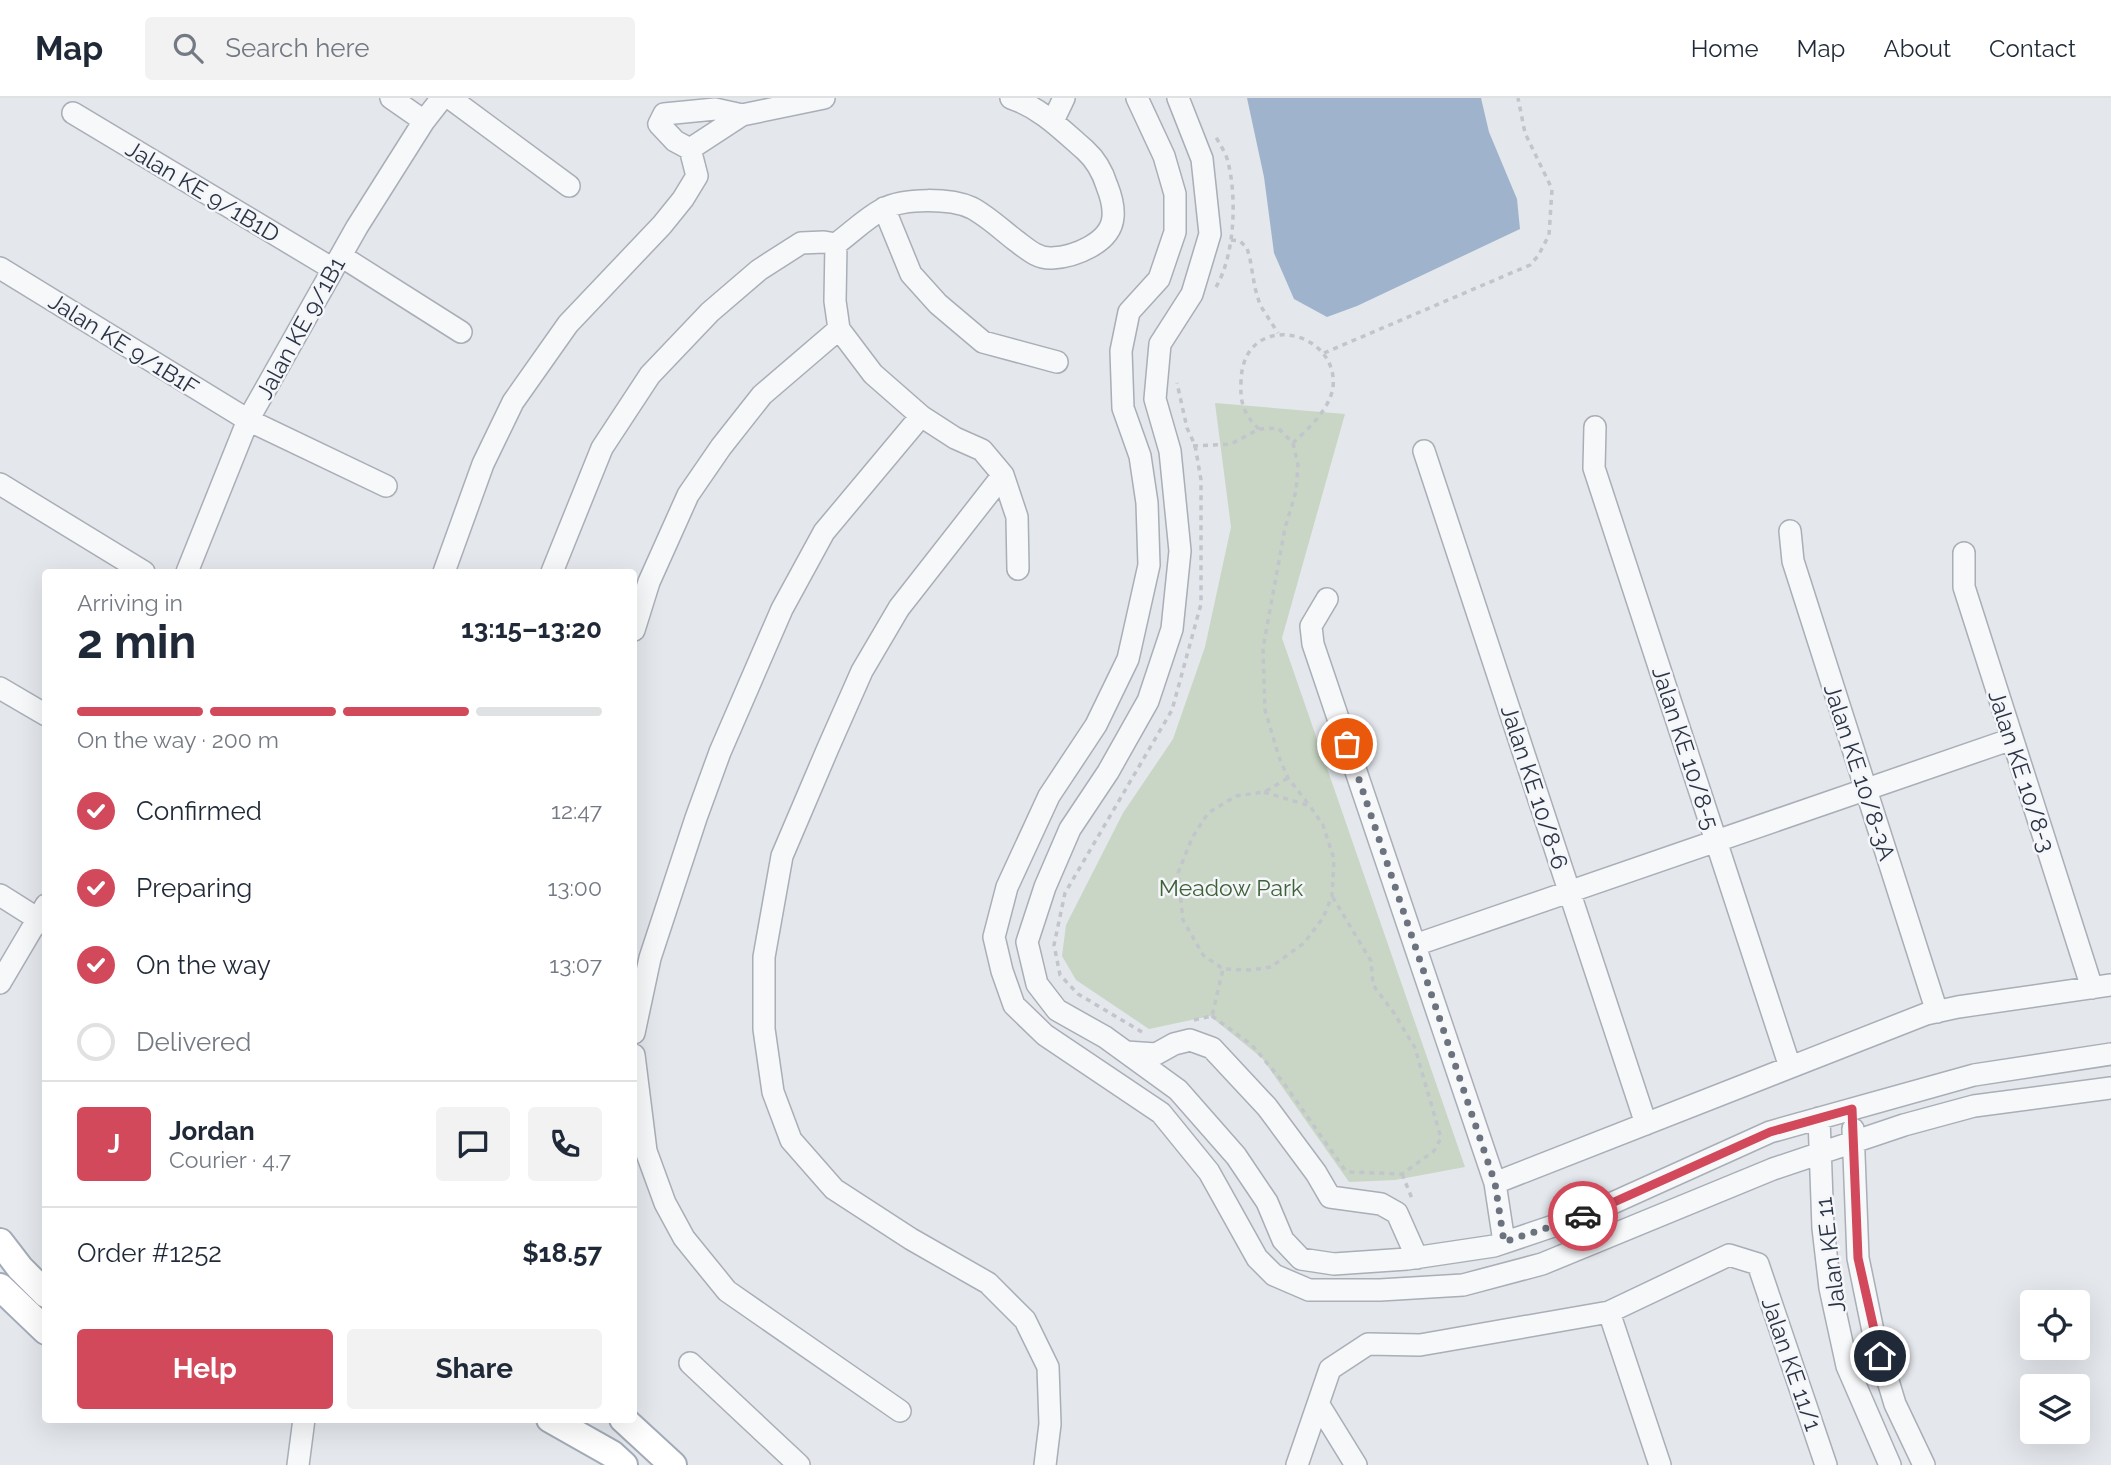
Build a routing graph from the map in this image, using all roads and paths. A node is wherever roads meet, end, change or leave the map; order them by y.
1 (391, 98) edge
2 (442, 98) edge
3 (450, 98) edge
4 (824, 98) edge
5 (1064, 98) edge
6 (1137, 98) edge
7 (1178, 98) edge
8 (1518, 98) edge
9 (1022, 100) edge
10 (72, 113) dead end
11 (742, 115) junction
12 (424, 121) junction
13 (1053, 121) junction
14 (690, 149) junction
15 (569, 186) dead end
16 (884, 208) junction
17 (1231, 240) dead end
18 (836, 244) junction
19 (337, 262) junction
20 (0, 268) edge
21 (839, 329) junction
22 (461, 332) dead end
23 (1278, 333) junction
24 (1324, 353) junction
25 (1057, 362) dead end
26 (922, 416) junction
27 (248, 420) junction
28 (1595, 428) dead end
29 (1259, 429) junction
30 (1293, 443) junction
31 (1170, 451) junction
32 (1424, 451) dead end
33 (1003, 475) junction
34 (0, 484) edge
35 (386, 486) dead end
36 (1790, 531) dead end
37 (1964, 553) dead end
38 (139, 569) edge
39 (188, 569) edge
40 (445, 569) edge
41 (553, 569) edge
42 (1018, 569) dead end
43 (1327, 599) dead end
44 (637, 620) edge
45 (0, 688) edge
46 (42, 713) edge
47 (2012, 739) junction
48 (1288, 778) junction
49 (1866, 789) junction
50 (1264, 792) junction
51 (1310, 806) junction
52 (1716, 841) junction
53 (1570, 891) junction
54 (0, 895) edge
55 (1332, 896) junction
56 (42, 915) edge
57 (42, 917) edge
58 (1415, 944) junction
59 (0, 983) edge
60 (2101, 987) edge
61 (1937, 1012) junction
62 (1212, 1016) dead end
63 (637, 1019) edge
64 (1126, 1052) junction
65 (2111, 1054) edge
66 (1790, 1067) junction
67 (637, 1079) edge
68 (2111, 1088) edge
69 (1852, 1109) junction
70 (1819, 1118) junction
71 (1646, 1124) junction
72 (1853, 1142) junction
73 (1821, 1153) junction
74 (1402, 1174) junction
75 (1495, 1183) junction
76 (1416, 1210) dead end
77 (0, 1242) edge
78 (1504, 1242) junction
79 (1417, 1258) junction
80 (0, 1287) edge
81 (42, 1290) edge
82 (1609, 1312) junction
83 (42, 1327) edge
84 (690, 1363) dead end
85 (1319, 1405) junction
86 (900, 1411) dead end
87 (303, 1423) edge
88 (558, 1423) edge
89 (628, 1423) edge
90 (298, 1465) edge
91 (624, 1465) edge
92 (673, 1465) edge
93 (799, 1465) edge
94 (1045, 1465) edge
95 (1297, 1465) edge
96 (1356, 1465) edge
97 (1660, 1465) edge
98 (1826, 1465) edge
99 (1890, 1465) edge
100 (1924, 1465) edge

1 - 12 street
2 - 12 street, Jalan KE 9/1B1
3 - 15 street
4 - 11 street
5 - 13 street
6 - 73 street
7 - 31 street
8 - 24 path
9 - 13 street
10 - 19 street, Jalan KE 9/1B1D
11 - 14 street
11 - 14 street
12 - 19 street, Jalan KE 9/1B1
13 - 16 street
14 - 40 street
16 - 18 street
16 - 25 street
17 - 23 path
18 - 21 street
18 - 41 street
19 - 22 street, Jalan KE 9/1B1D
19 - 27 street, Jalan KE 9/1B1
20 - 27 street, Jalan KE 9/1B1F
21 - 26 street
21 - 44 street
23 - 24 path
23 - 29 path
24 - 30 path
26 - 33 street
26 - 63 street
27 - 35 street, Jalan KE 9/1B1F
27 - 39 street, Jalan KE 9/1B1
28 - 52 street, Jalan KE 10/8-5
29 - 30 path
29 - 31 path
30 - 48 path
31 - 64 street
32 - 53 street, Jalan KE 10/8-6
33 - 42 street
33 - 94 street
34 - 38 street
36 - 49 street, Jalan KE 10/8-3A
37 - 47 street, Jalan KE 10/8-3
43 - 58 street
45 - 46 street
47 - 49 street
47 - 60 street, Jalan KE 10/8-3
48 - 50 path
48 - 51 path
49 - 52 street
49 - 61 street, Jalan KE 10/8-3A
50 - 51 path
50 - 55 path
51 - 55 path
52 - 53 street
52 - 66 street, Jalan KE 10/8-5
53 - 58 street
53 - 71 street, Jalan KE 10/8-6
54 - 56 street
55 - 74 path
57 - 59 street
58 - 75 street
60 - 61 street
61 - 66 street
62 - 74 path
64 - 79 street
64 - 79 street
65 - 69 street
66 - 71 street
67 - 86 street
68 - 72 street
69 - 70 street
69 - 72 street, Jalan KE 11
70 - 73 street, Jalan KE 11
70 - 78 street
71 - 75 street
72 - 73 street
72 - 100 street, Jalan KE 11
73 - 99 street, Jalan KE 11
74 - 76 path
75 - 78 street
77 - 81 main road
78 - 79 street
80 - 83 main road
82 - 85 street
82 - 97 street
82 - 98 street, Jalan KE 11/1
84 - 93 street
85 - 95 street
85 - 96 street
87 - 90 street
88 - 91 main road
89 - 92 main road

